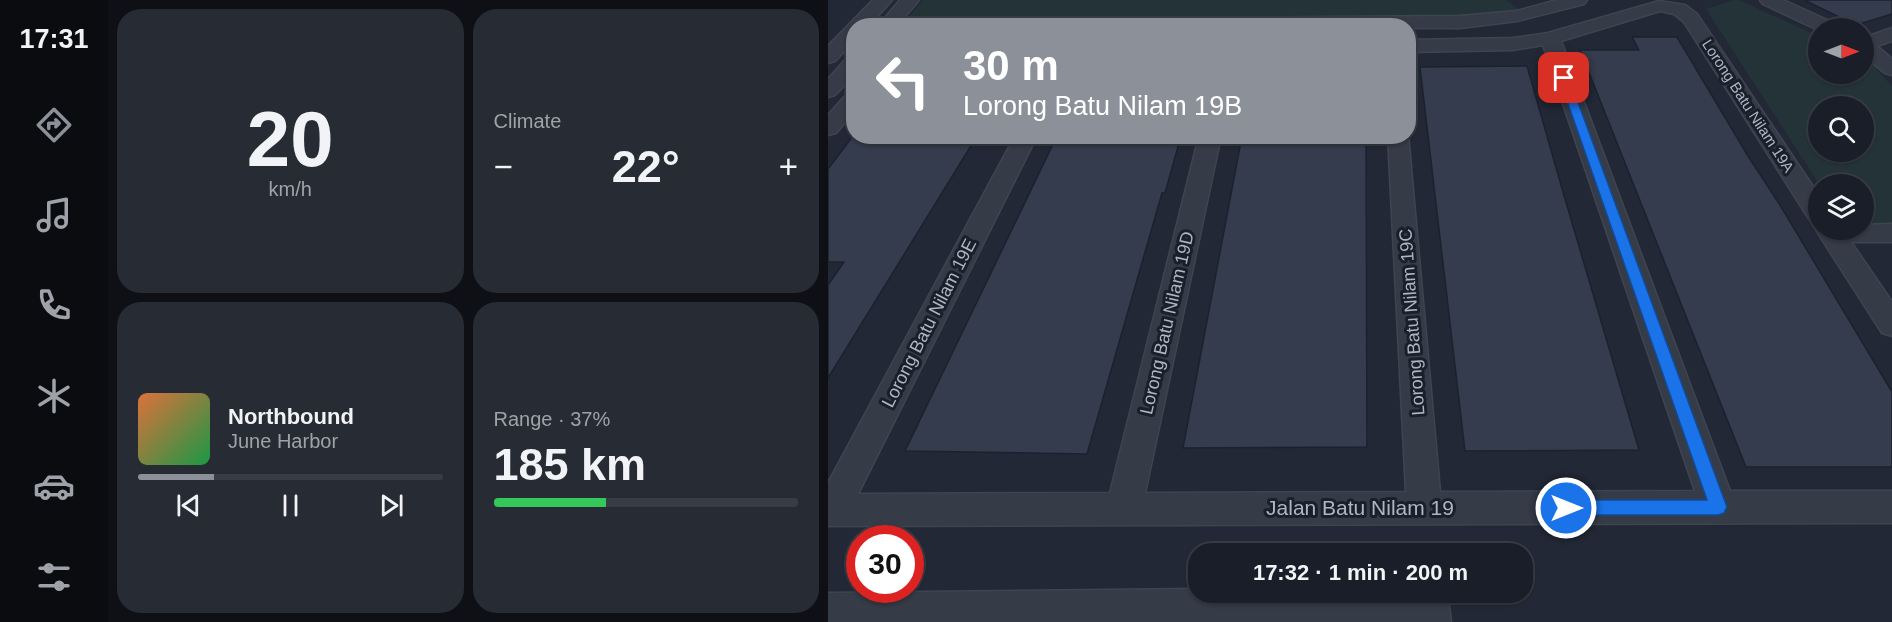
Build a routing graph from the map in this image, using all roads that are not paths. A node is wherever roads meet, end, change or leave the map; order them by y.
1 (882, 0) edge
2 (910, 0) edge
3 (1579, 0) edge
4 (1634, 0) edge
5 (1769, 0) edge
6 (1596, 11) junction
7 (866, 18) edge
8 (894, 18) edge
9 (1808, 18) edge
10 (1416, 24) edge
11 (1892, 34) edge
12 (1416, 36) edge
13 (1550, 38) junction
14 (846, 40) edge
15 (1874, 41) edge
16 (1416, 46) edge
17 (1874, 54) edge
18 (828, 57) edge
19 (1892, 69) edge
20 (846, 71) edge
21 (828, 91) edge
22 (846, 107) edge
23 (828, 128) edge
24 (1022, 144) edge
25 (1208, 144) edge
26 (1400, 144) edge
27 (1808, 196) edge
28 (1874, 231) edge
29 (1892, 233) edge
30 (1837, 240) edge
31 (1892, 325) edge
32 (1718, 507) junction
33 (1892, 507) edge
34 (1424, 508) junction
35 (1124, 509) junction
36 (830, 510) edge
37 (828, 613) edge
38 (1431, 614) edge
39 (1105, 616) edge

1 - 7 street
2 - 8 street
3 - 6 street
3 - 10 street
4 - 6 street
5 - 9 street
6 - 12 street
11 - 15 street
13 - 16 street
13 - 27 street, Lorong Batu Nilam 19A
13 - 32 street
14 - 18 street
17 - 19 street
20 - 21 street
22 - 23 street
24 - 36 street, Lorong Batu Nilam 19E
25 - 35 street, Lorong Batu Nilam 19D
26 - 34 street, Lorong Batu Nilam 19C
28 - 29 street
30 - 31 street, Lorong Batu Nilam 19A
32 - 33 street, Jalan Batu Nilam 19
32 - 34 street, Jalan Batu Nilam 19
34 - 35 street, Jalan Batu Nilam 19
35 - 36 street, Jalan Batu Nilam 19
37 - 39 street
38 - 39 street

